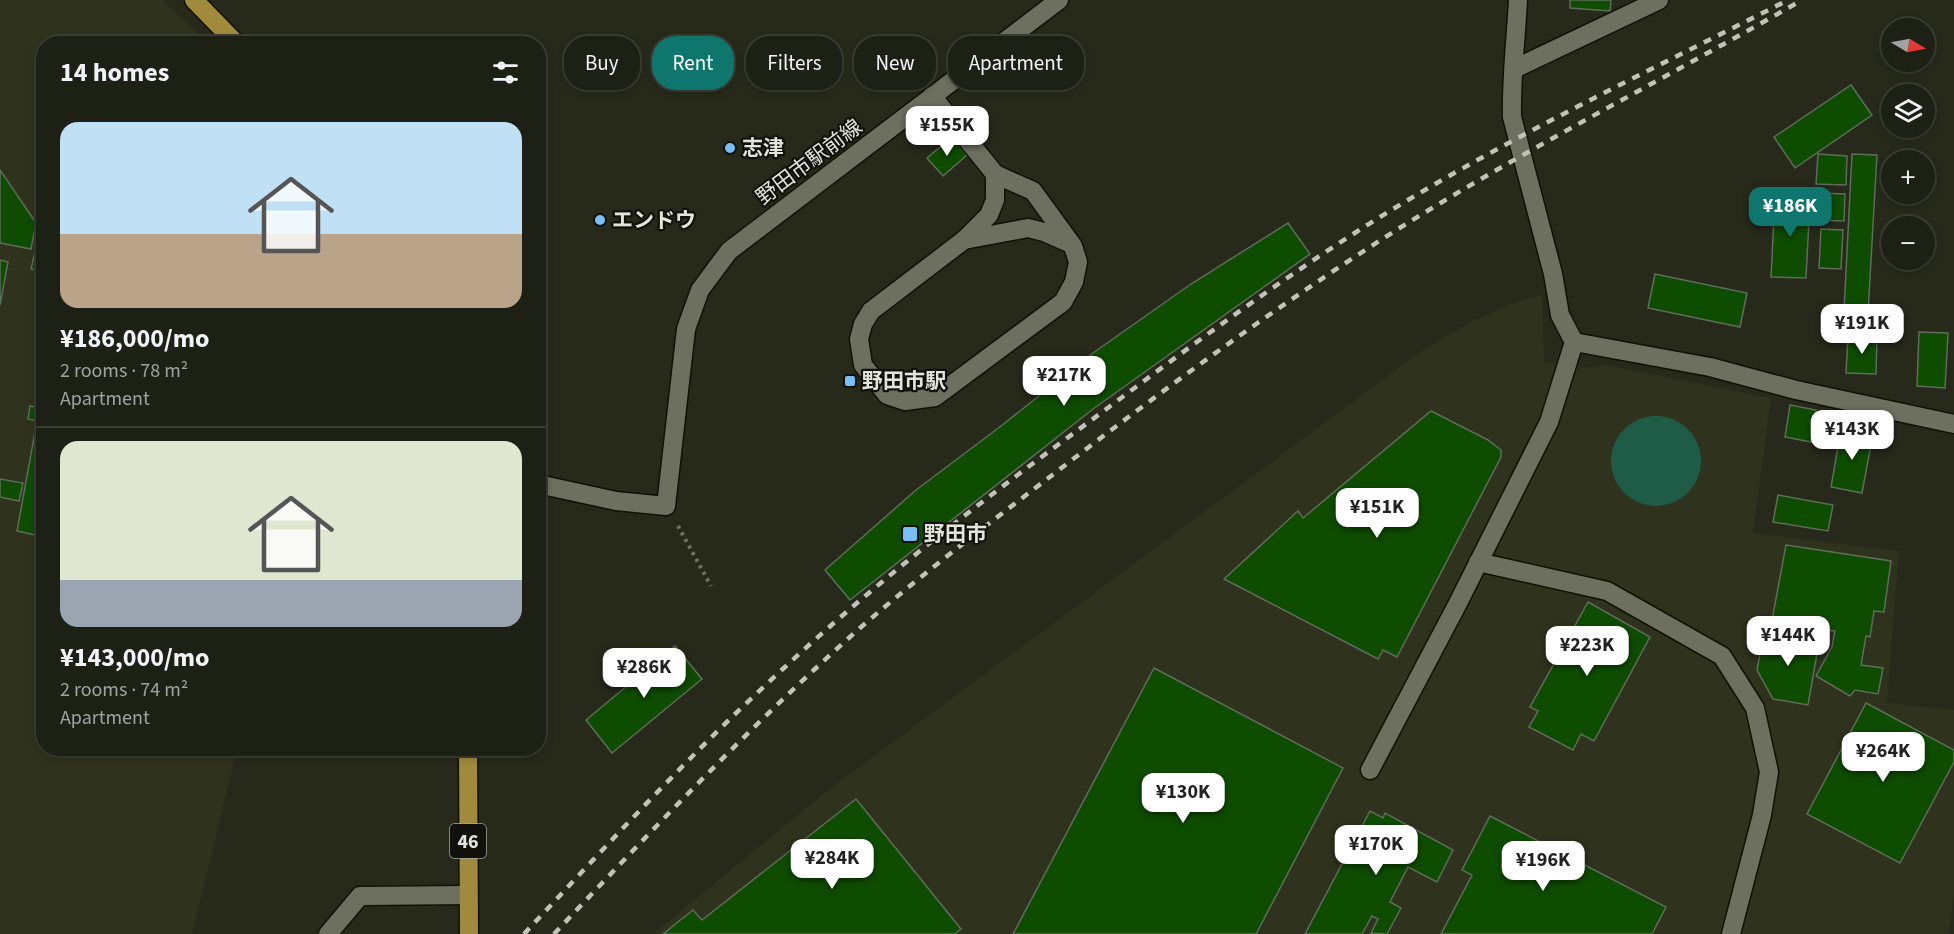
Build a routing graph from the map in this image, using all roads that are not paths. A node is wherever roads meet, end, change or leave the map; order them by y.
1 (194, 0) edge
2 (1059, 0) edge
3 (1518, 0) edge
4 (1659, 0) edge
5 (229, 36) edge
6 (1514, 69) junction
7 (932, 96) junction
8 (995, 174) junction
9 (964, 240) junction
10 (1073, 246) junction
11 (1574, 342) junction
12 (1954, 424) edge
13 (546, 486) edge
14 (1478, 562) junction
15 (468, 756) edge
16 (1370, 770) dead end
17 (468, 895) junction
18 (328, 934) edge
19 (469, 934) edge
20 (1731, 934) edge

1 - 5 main road
2 - 7 street, 野田市駅前線
3 - 6 street
4 - 6 street
6 - 11 street
7 - 8 street
7 - 13 street, 野田市駅前線
8 - 9 street
8 - 10 street
9 - 10 street
9 - 10 street
11 - 12 street
11 - 14 street
14 - 16 street
14 - 20 street
15 - 17 main road, 46
17 - 18 street
17 - 19 main road, 46

